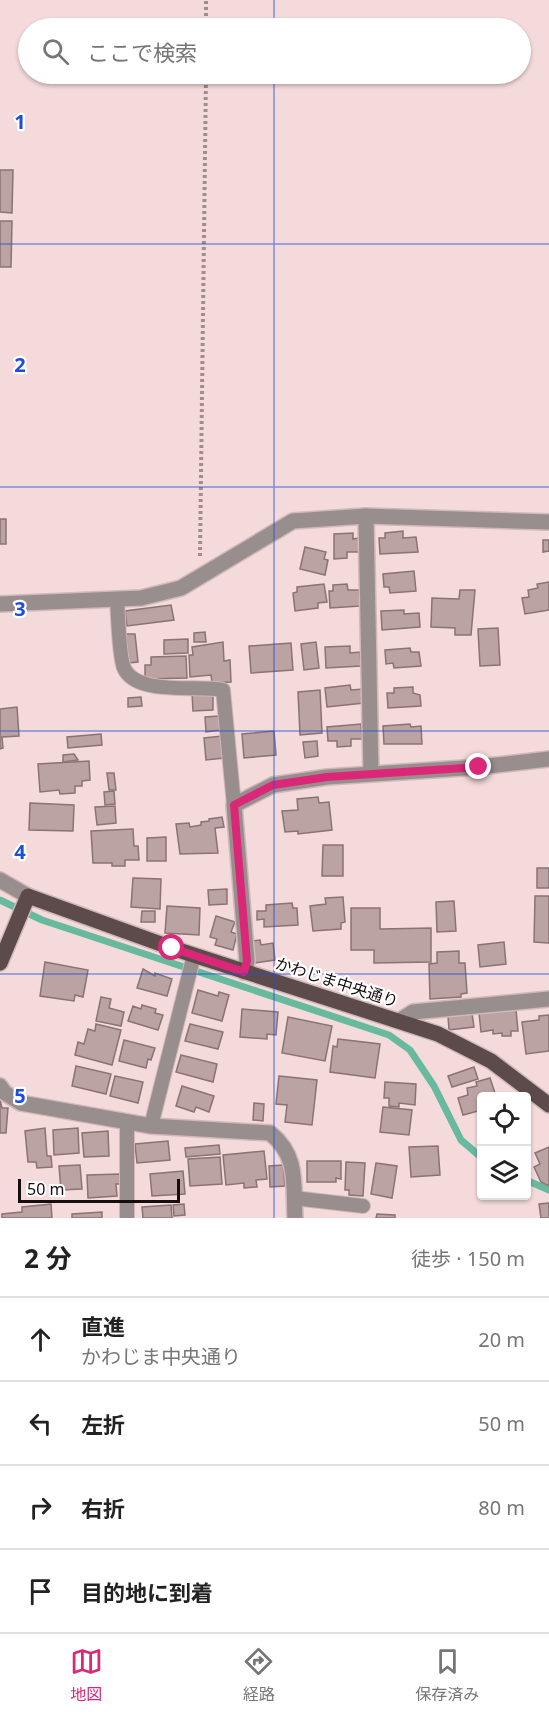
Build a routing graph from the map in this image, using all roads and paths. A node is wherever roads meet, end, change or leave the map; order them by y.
1 (206, 0) edge
2 (206, 18) edge
3 (206, 84) edge
4 (366, 516) junction
5 (549, 522) edge
6 (200, 574) junction
7 (117, 599) junction
8 (0, 604) edge
9 (549, 759) edge
10 (370, 773) junction
11 (234, 805) junction
12 (0, 880) edge
13 (28, 896) junction
14 (194, 955) junction
15 (0, 963) edge
16 (244, 972) junction
17 (549, 999) edge
18 (399, 1021) junction
19 (0, 1086) edge
20 (549, 1105) edge
21 (127, 1122) junction
22 (151, 1126) junction
23 (294, 1198) junction
24 (363, 1206) dead end
25 (127, 1218) edge
26 (295, 1218) edge

1 - 2 path
3 - 6 path
4 - 5 street
4 - 6 street
4 - 10 street
6 - 7 street
7 - 8 street
7 - 11 lane
9 - 10 street
10 - 11 street
11 - 16 street
12 - 13 street, かわじま中央通り
13 - 14 main road, かわじま中央通り
13 - 15 main road
14 - 16 main road, かわじま中央通り
14 - 22 lane
16 - 18 main road, かわじま中央通り
17 - 18 street
18 - 20 main road, かわじま中央通り
19 - 21 street
21 - 22 street
21 - 25 lane
22 - 23 street
23 - 24 lane
23 - 26 street

